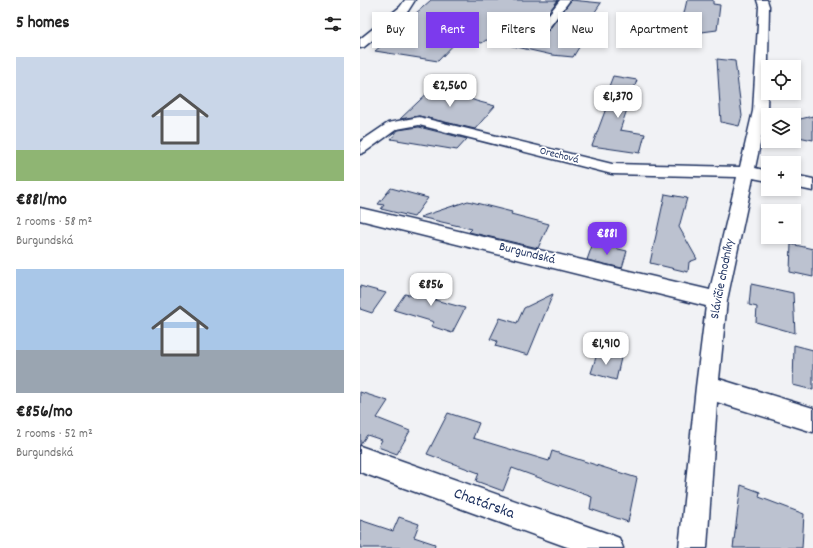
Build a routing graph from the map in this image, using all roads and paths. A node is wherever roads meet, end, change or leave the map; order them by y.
1 (410, 0) edge
2 (565, 0) edge
3 (762, 0) edge
4 (550, 19) edge
5 (360, 45) edge
6 (360, 149) edge
7 (747, 172) junction
8 (761, 175) edge
9 (801, 182) edge
10 (813, 185) edge
11 (360, 214) edge
12 (717, 300) junction
13 (707, 387) junction
14 (813, 420) edge
15 (360, 459) edge
16 (609, 548) edge
17 (693, 548) edge

1 - 5 street
2 - 4 street
3 - 7 street, Slávičie chodníky
6 - 7 street, Orechová
7 - 8 street, Orechová
7 - 12 street, Slávičie chodníky
9 - 10 street
11 - 12 street, Burgundská
12 - 13 street, Slávičie chodníky
13 - 14 street
13 - 17 street, Slávičie chodníky
15 - 16 street, Chatárska

